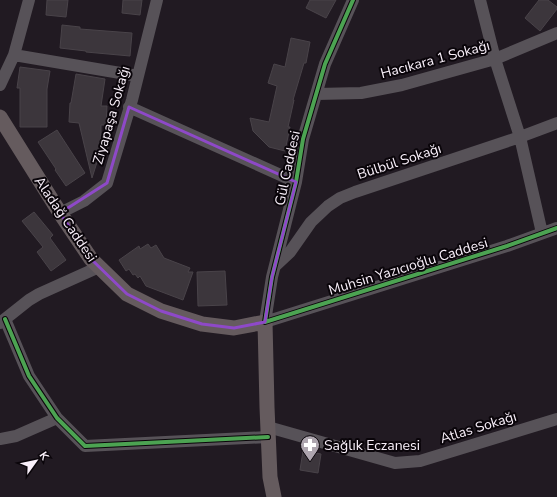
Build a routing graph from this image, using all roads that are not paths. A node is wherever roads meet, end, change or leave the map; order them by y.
1 (29, 0) edge
2 (157, 0) edge
3 (354, 0) edge
4 (480, 0) edge
5 (557, 33) edge
6 (14, 55) junction
7 (495, 59) junction
8 (138, 76) junction
9 (0, 85) edge
10 (316, 94) junction
11 (129, 107) junction
12 (0, 117) edge
13 (557, 123) edge
14 (520, 137) junction
15 (296, 182) junction
16 (60, 213) junction
17 (557, 228) edge
18 (542, 233) junction
19 (275, 266) junction
20 (99, 267) junction
21 (3, 321) edge
22 (265, 322) junction
23 (57, 418) junction
24 (557, 419) edge
25 (268, 432) junction
26 (0, 439) edge
27 (274, 497) edge

1 - 6 street
2 - 8 street, Ziyapaşa Sokağı
3 - 10 street, Gül Caddesi
4 - 7 street
5 - 7 street, Hacıkara 1 Sokağı
6 - 8 street
6 - 9 street
7 - 10 street, Hacıkara 1 Sokağı
7 - 14 street
8 - 11 street, Ziyapaşa Sokağı
10 - 15 street, Gül Caddesi
11 - 15 street
11 - 16 street, Ziyapaşa Sokağı
12 - 16 main road, Aladağ Caddesi
13 - 14 street, Bülbül Sokağı
14 - 18 street
14 - 19 street, Bülbül Sokağı
15 - 19 street, Gül Caddesi
16 - 20 main road, Aladağ Caddesi
17 - 18 street, Muhsin Yazıcıoğlu Caddesi
18 - 22 street, Muhsin Yazıcıoğlu Caddesi
19 - 22 street, Gül Caddesi
20 - 21 street
20 - 22 main road, Aladağ Caddesi
21 - 23 street, Atlas Sokağı
22 - 25 main road, Gül Caddesi
23 - 25 street, Atlas Sokağı
23 - 26 street
24 - 25 street, Atlas Sokağı
25 - 27 main road, Gül Caddesi

